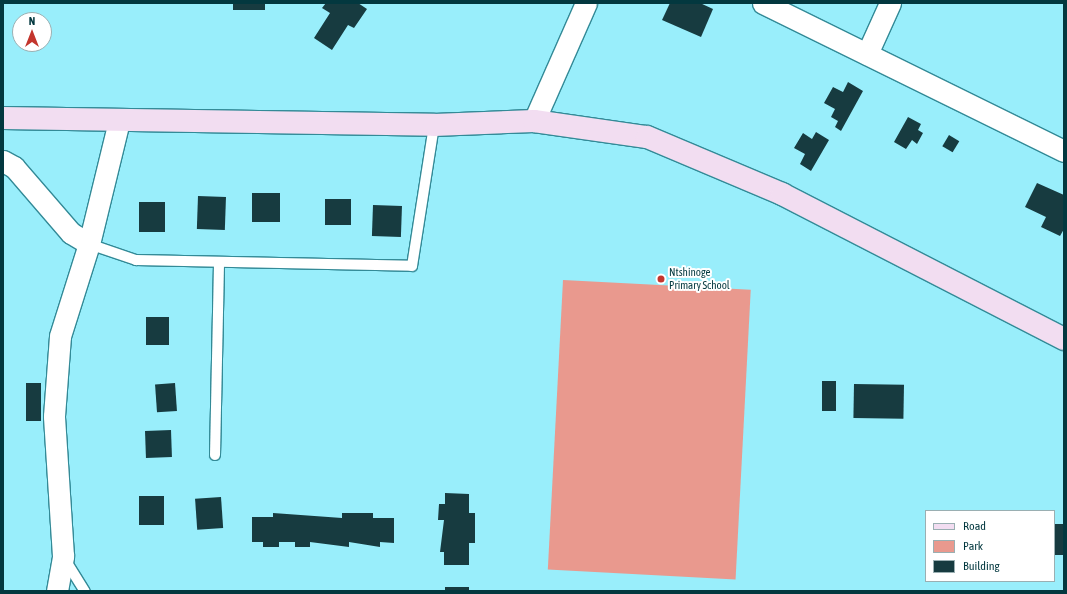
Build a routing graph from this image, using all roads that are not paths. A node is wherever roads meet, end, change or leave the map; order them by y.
1 (586, 3) edge
2 (763, 3) edge
3 (890, 3) edge
4 (867, 54) junction
5 (3, 118) edge
6 (119, 120) junction
7 (534, 122) junction
8 (434, 125) junction
9 (1064, 151) edge
10 (3, 161) edge
11 (89, 244) junction
12 (218, 263) junction
13 (1064, 339) edge
14 (215, 455) dead end
15 (63, 556) junction
16 (57, 591) edge
17 (86, 591) edge

1 - 7 street
2 - 4 street
3 - 4 street
4 - 9 street
5 - 6 street
6 - 8 street
6 - 11 street
7 - 8 street
7 - 13 street
8 - 12 lane
10 - 11 street
11 - 12 lane
11 - 15 street
12 - 14 lane
15 - 16 street
15 - 17 lane

